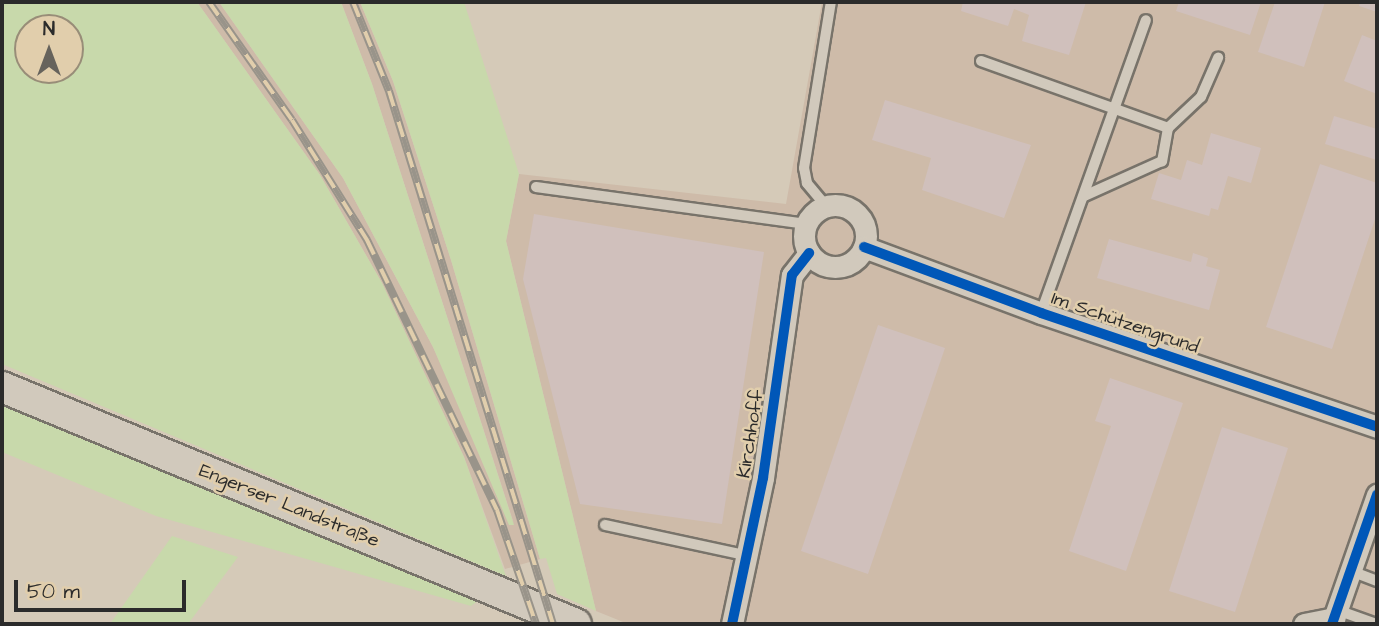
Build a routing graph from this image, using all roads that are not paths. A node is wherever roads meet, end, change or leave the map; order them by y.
1 (831, 2) edge
2 (1146, 20) dead end
3 (1219, 58) dead end
4 (981, 61) dead end
5 (1114, 112) junction
6 (1168, 128) junction
7 (536, 187) dead end
8 (1084, 196) junction
9 (826, 206) junction
10 (806, 224) junction
11 (864, 247) junction
12 (809, 253) junction
13 (1041, 313) junction
14 (2, 387) edge
15 (1377, 426) edge
16 (1377, 495) edge
17 (605, 525) dead end
18 (745, 555) junction
19 (1351, 571) junction
20 (1377, 581) edge
21 (1334, 617) edge
22 (576, 624) edge
23 (732, 624) edge
24 (1304, 624) edge
25 (1376, 624) edge

1 - 9 lane
2 - 5 lane, Im Schützengrund
3 - 6 lane
4 - 5 lane
5 - 6 lane
5 - 8 lane, Im Schützengrund
6 - 8 lane
7 - 10 lane
8 - 13 lane, Im Schützengrund
9 - 10 street
9 - 11 street
10 - 12 street
11 - 12 street
11 - 13 street, Im Schützengrund
12 - 18 street, Kirchhoff
13 - 15 street, Im Schützengrund
14 - 22 main road, Engerser Landstraße
16 - 19 street
17 - 18 lane
18 - 23 street, Kirchhoff
19 - 20 lane
19 - 21 street
21 - 24 street
21 - 25 lane

